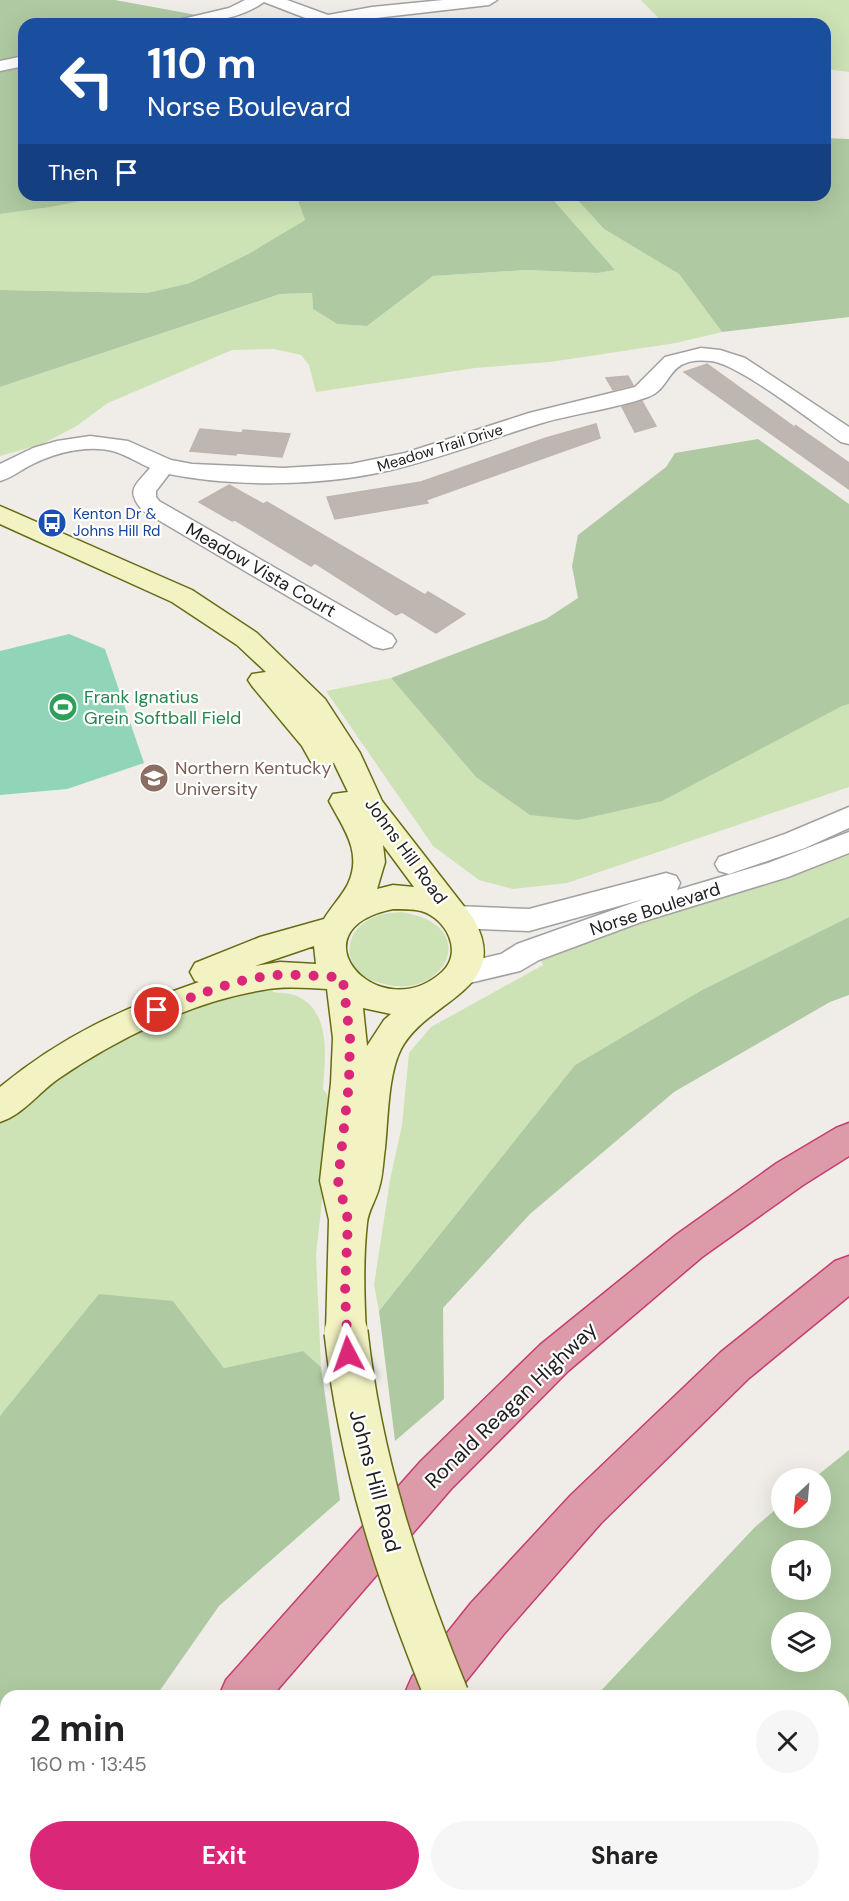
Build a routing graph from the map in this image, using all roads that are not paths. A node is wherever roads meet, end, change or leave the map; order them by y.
1 (258, 0) edge
2 (271, 0) edge
3 (489, 0) edge
4 (205, 18) edge
5 (319, 18) edge
6 (347, 18) edge
7 (18, 62) edge
8 (0, 66) edge
9 (849, 437) edge
10 (164, 466) junction
11 (0, 474) edge
12 (0, 514) edge
13 (0, 535) edge
14 (383, 641) dead end
15 (849, 817) edge
16 (849, 842) edge
17 (453, 915) junction
18 (337, 925) junction
19 (342, 979) junction
20 (448, 984) junction
21 (0, 1081) edge
22 (0, 1108) edge
23 (849, 1138) edge
24 (348, 1220) junction
25 (849, 1273) edge
26 (247, 1690) edge
27 (430, 1690) edge
28 (445, 1690) edge

1 - 4 street
2 - 5 street
3 - 6 street
7 - 8 street
9 - 10 street, Meadow Trail Drive
10 - 11 street, Meadow Trail Drive
10 - 14 street, Meadow Vista Court
12 - 17 main road, Johns Hill Road
13 - 18 main road, Johns Hill Road
15 - 17 street, Norse Boulevard
16 - 20 street, Norse Boulevard
17 - 18 main road
17 - 20 main road
18 - 19 main road
18 - 21 main road
19 - 20 main road
19 - 22 main road
19 - 24 main road, Johns Hill Road
20 - 24 main road, Johns Hill Road
23 - 26 highway, Ronald Reagan Highway
24 - 28 main road, Johns Hill Road, bridge
25 - 27 highway

